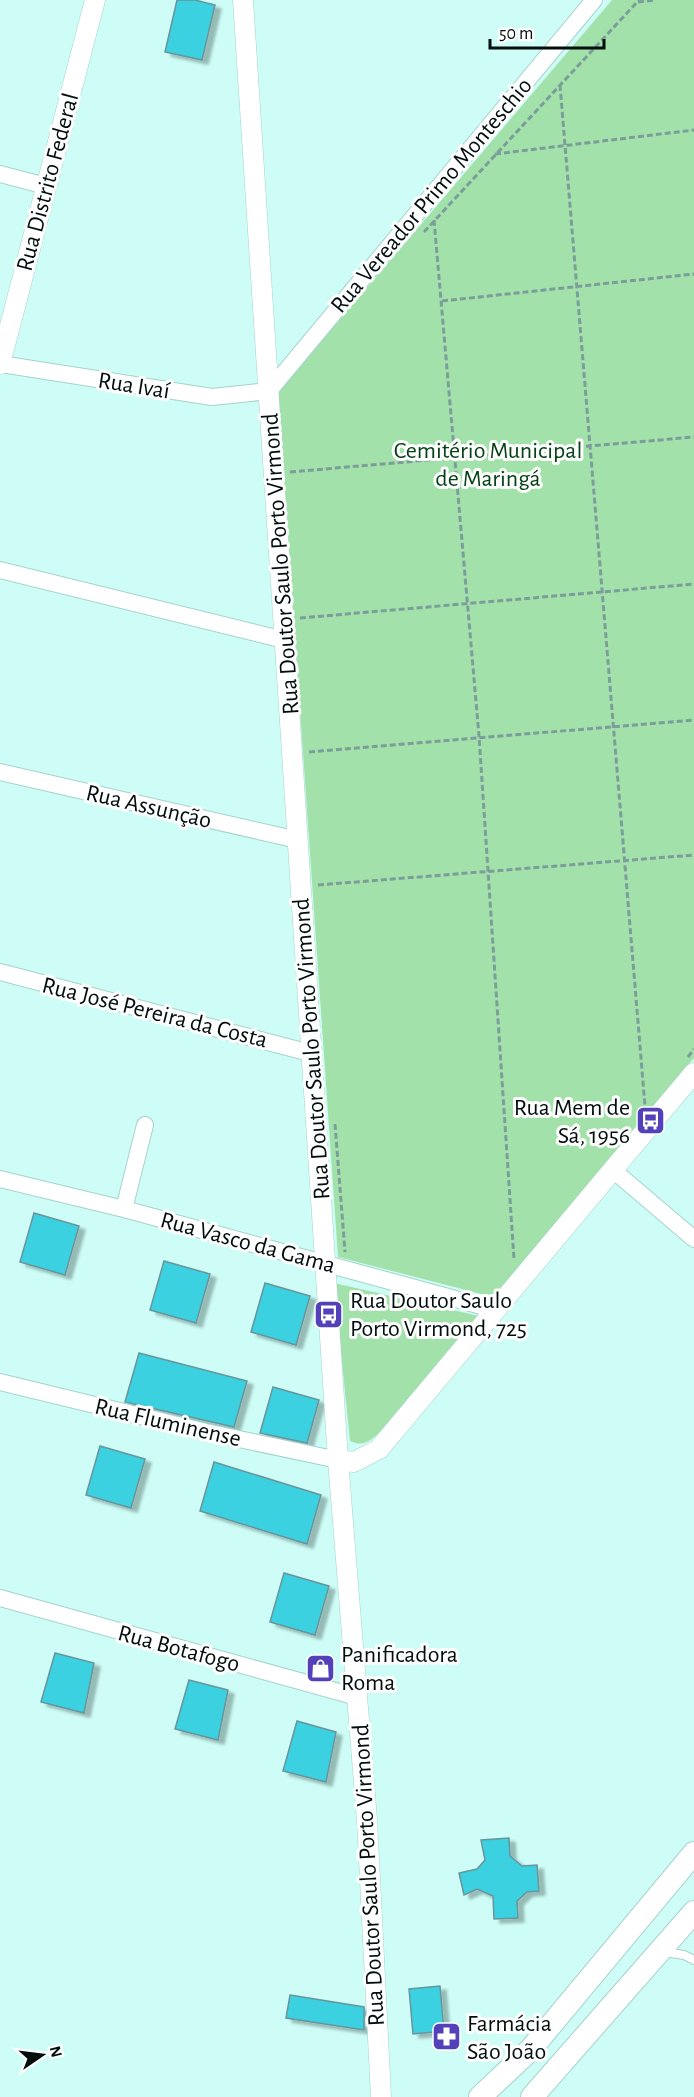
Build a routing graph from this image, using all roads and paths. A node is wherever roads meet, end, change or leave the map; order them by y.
1 (94, 0) edge
2 (243, 0) edge
3 (594, 0) edge
4 (656, 0) edge
5 (638, 1) edge
6 (560, 85) junction
7 (694, 130) edge
8 (564, 145) junction
9 (493, 154) junction
10 (0, 174) edge
11 (46, 186) junction
12 (434, 220) junction
13 (419, 237) dead end
14 (694, 274) edge
15 (576, 286) junction
16 (442, 301) junction
17 (0, 364) edge
18 (269, 391) junction
19 (694, 437) edge
20 (589, 445) junction
21 (456, 457) junction
22 (289, 460) dead end
23 (290, 472) junction
24 (291, 483) dead end
25 (0, 570) edge
26 (694, 584) edge
27 (602, 591) junction
28 (467, 603) junction
29 (299, 607) dead end
30 (300, 618) junction
31 (301, 629) dead end
32 (284, 640) junction
33 (694, 720) edge
34 (615, 725) junction
35 (479, 736) junction
36 (308, 741) dead end
37 (309, 752) junction
38 (309, 763) dead end
39 (0, 772) edge
40 (298, 840) junction
41 (694, 855) edge
42 (624, 861) junction
43 (488, 871) junction
44 (317, 874) dead end
45 (318, 885) junction
46 (319, 897) dead end
47 (0, 972) edge
48 (694, 1049) edge
49 (310, 1053) junction
50 (691, 1065) edge
51 (652, 1100) dead end
52 (335, 1121) dead end
53 (145, 1125) dead end
54 (613, 1170) junction
55 (0, 1179) edge
56 (124, 1209) junction
57 (694, 1239) edge
58 (522, 1250) dead end
59 (355, 1254) dead end
60 (514, 1259) junction
61 (325, 1262) junction
62 (508, 1267) dead end
63 (496, 1310) junction
64 (0, 1382) edge
65 (338, 1460) junction
66 (0, 1598) edge
67 (357, 1697) junction
68 (694, 1853) edge
69 (694, 1912) edge
70 (658, 1952) junction
71 (694, 1960) edge
72 (381, 2097) edge
73 (480, 2097) edge
74 (532, 2097) edge

1 - 11 street, Rua Distrito Federal
2 - 18 street, Rua Doutor Saulo Porto Virmond
3 - 18 street, Rua Vereador Primo Monteschio
4 - 5 path
5 - 6 path
6 - 8 path
6 - 9 path
7 - 8 path
8 - 9 path
8 - 15 path
9 - 12 path
10 - 11 street
11 - 17 street, Rua Distrito Federal
12 - 13 path
12 - 16 path
14 - 15 path
15 - 16 path
15 - 20 path
16 - 21 path
17 - 18 street, Rua Ivaí
18 - 32 street, Rua Doutor Saulo Porto Virmond
19 - 20 path
20 - 21 path
20 - 27 path
21 - 23 path
21 - 28 path
22 - 23 path
23 - 24 path
25 - 32 street
26 - 27 path
27 - 28 path
27 - 34 path
28 - 30 path
28 - 35 path
29 - 30 path
30 - 31 path
32 - 40 street, Rua Doutor Saulo Porto Virmond
33 - 34 path
34 - 35 path
34 - 42 path
35 - 37 path
35 - 43 path
36 - 37 path
37 - 38 path
39 - 40 street, Rua Assunção
40 - 49 street, Rua Doutor Saulo Porto Virmond
41 - 42 path
42 - 43 path
42 - 51 path
43 - 45 path
43 - 60 path
44 - 45 path
45 - 46 path
47 - 49 street, Rua José Pereira da Costa
48 - 50 path
49 - 61 street, Rua Doutor Saulo Porto Virmond
50 - 54 street
52 - 59 path
53 - 56 street
54 - 57 street
54 - 63 street
55 - 56 street, Rua Vasco da Gama
56 - 61 street, Rua Vasco da Gama
58 - 60 path
60 - 62 path
61 - 63 street, Rua Vasco da Gama
61 - 65 street, Rua Doutor Saulo Porto Virmond
63 - 65 street
64 - 65 street, Rua Fluminense
65 - 67 street, Rua Doutor Saulo Porto Virmond
66 - 67 street, Rua Botafogo
67 - 72 street, Rua Doutor Saulo Porto Virmond
68 - 73 main road
69 - 70 main road
70 - 71 lane
70 - 74 main road

